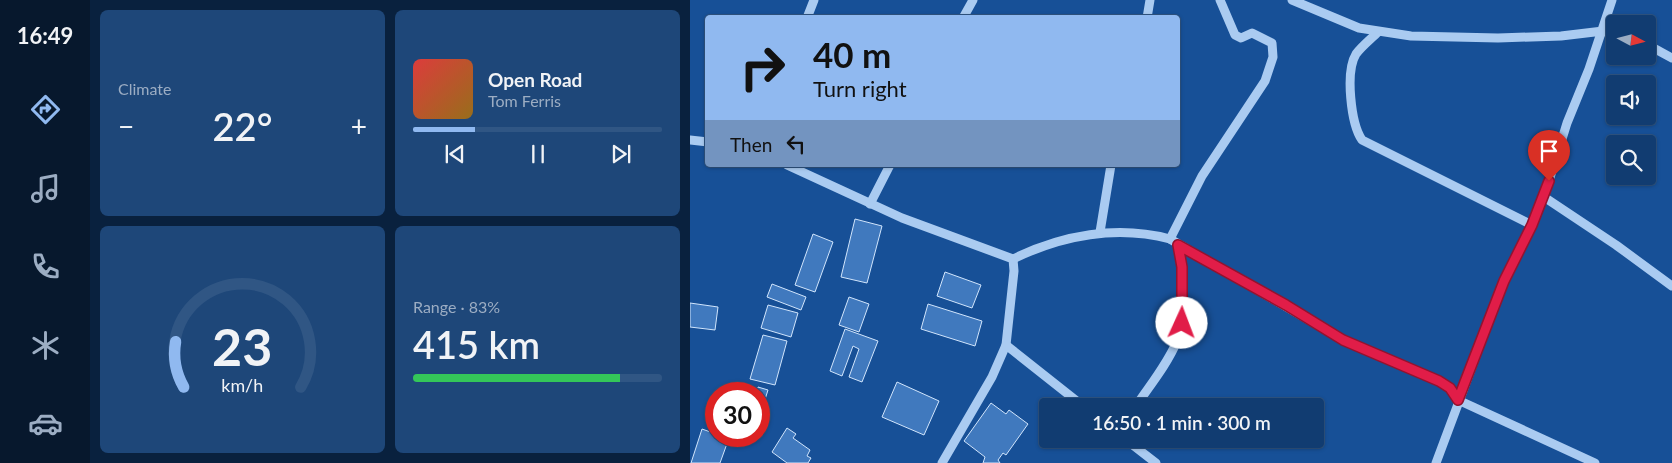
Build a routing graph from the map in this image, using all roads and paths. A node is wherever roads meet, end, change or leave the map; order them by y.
1 (814, 0) edge
2 (973, 0) edge
3 (1150, 0) edge
4 (1220, 0) edge
5 (1292, 0) edge
6 (1612, 0) edge
7 (808, 15) edge
8 (966, 15) edge
9 (1148, 15) edge
10 (1603, 31) junction
11 (1378, 32) junction
12 (1606, 32) edge
13 (1656, 49) edge
14 (1672, 58) edge
15 (690, 140) edge
16 (705, 142) edge
17 (791, 167) edge
18 (889, 167) edge
19 (1110, 167) edge
20 (1544, 197) junction
21 (870, 204) junction
22 (1532, 225) junction
23 (1100, 232) junction
24 (1170, 239) junction
25 (1178, 245) junction
26 (1013, 259) junction
27 (1672, 286) edge
28 (1006, 345) junction
29 (1073, 398) edge
30 (1142, 398) edge
31 (1458, 400) junction
32 (1137, 448) edge
33 (942, 463) edge
34 (1156, 463) edge
35 (1436, 463) edge
36 (1594, 463) edge

1 - 7 street
2 - 8 street
3 - 9 street
4 - 24 street
5 - 11 street
6 - 10 street
10 - 11 street
10 - 12 street
10 - 20 street
11 - 22 street
13 - 14 street
15 - 16 street
17 - 21 street
18 - 21 street
19 - 23 street
20 - 22 street
20 - 27 street
21 - 26 street
22 - 31 street
23 - 24 street
23 - 26 street
24 - 25 street
25 - 30 street
25 - 31 street
26 - 28 street
28 - 29 street
28 - 33 street
31 - 35 street
31 - 36 street
32 - 34 street

